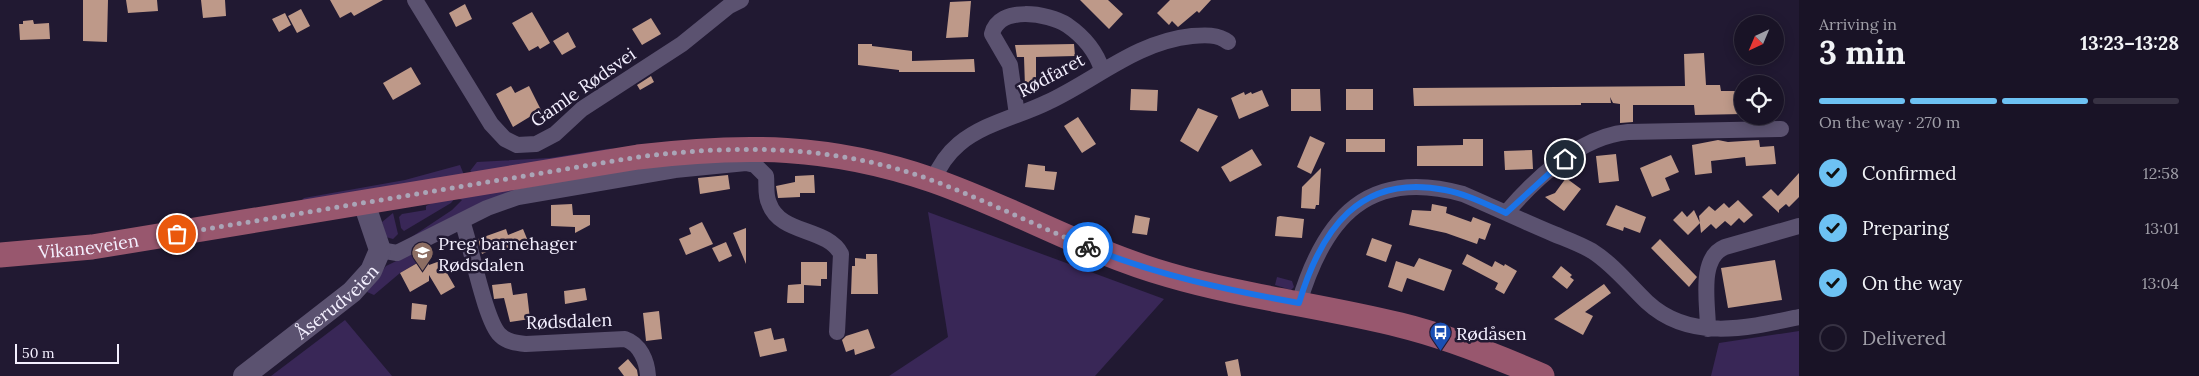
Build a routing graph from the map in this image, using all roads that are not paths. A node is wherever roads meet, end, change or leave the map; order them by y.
1 (415, 0) edge
2 (741, 0) edge
3 (1228, 42) dead end
4 (1102, 70) junction
5 (1018, 115) junction
6 (1780, 129) dead end
7 (933, 181) junction
8 (364, 202) junction
9 (1506, 213) junction
10 (462, 221) junction
11 (1799, 226) edge
12 (380, 250) junction
13 (0, 255) edge
14 (1299, 303) junction
15 (1799, 317) edge
16 (1708, 329) junction
17 (837, 332) dead end
18 (244, 376) edge
19 (648, 376) edge
20 (1542, 376) edge

1 - 2 street, Gamle Rødsvei
3 - 4 street, Rødfaret
4 - 5 street, Rødfaret
4 - 5 street, Rødfaret
5 - 7 street, Rødfaret
6 - 9 street
7 - 8 main road, Vikaneveien
7 - 14 main road, Vikaneveien
8 - 12 street, Åserudveien
8 - 13 main road, Vikaneveien
9 - 14 street
9 - 16 street
10 - 12 street
10 - 17 street
10 - 19 street, Rødsdalen
11 - 16 street
12 - 18 street, Åserudveien
14 - 20 main road, Vikaneveien
15 - 16 street

